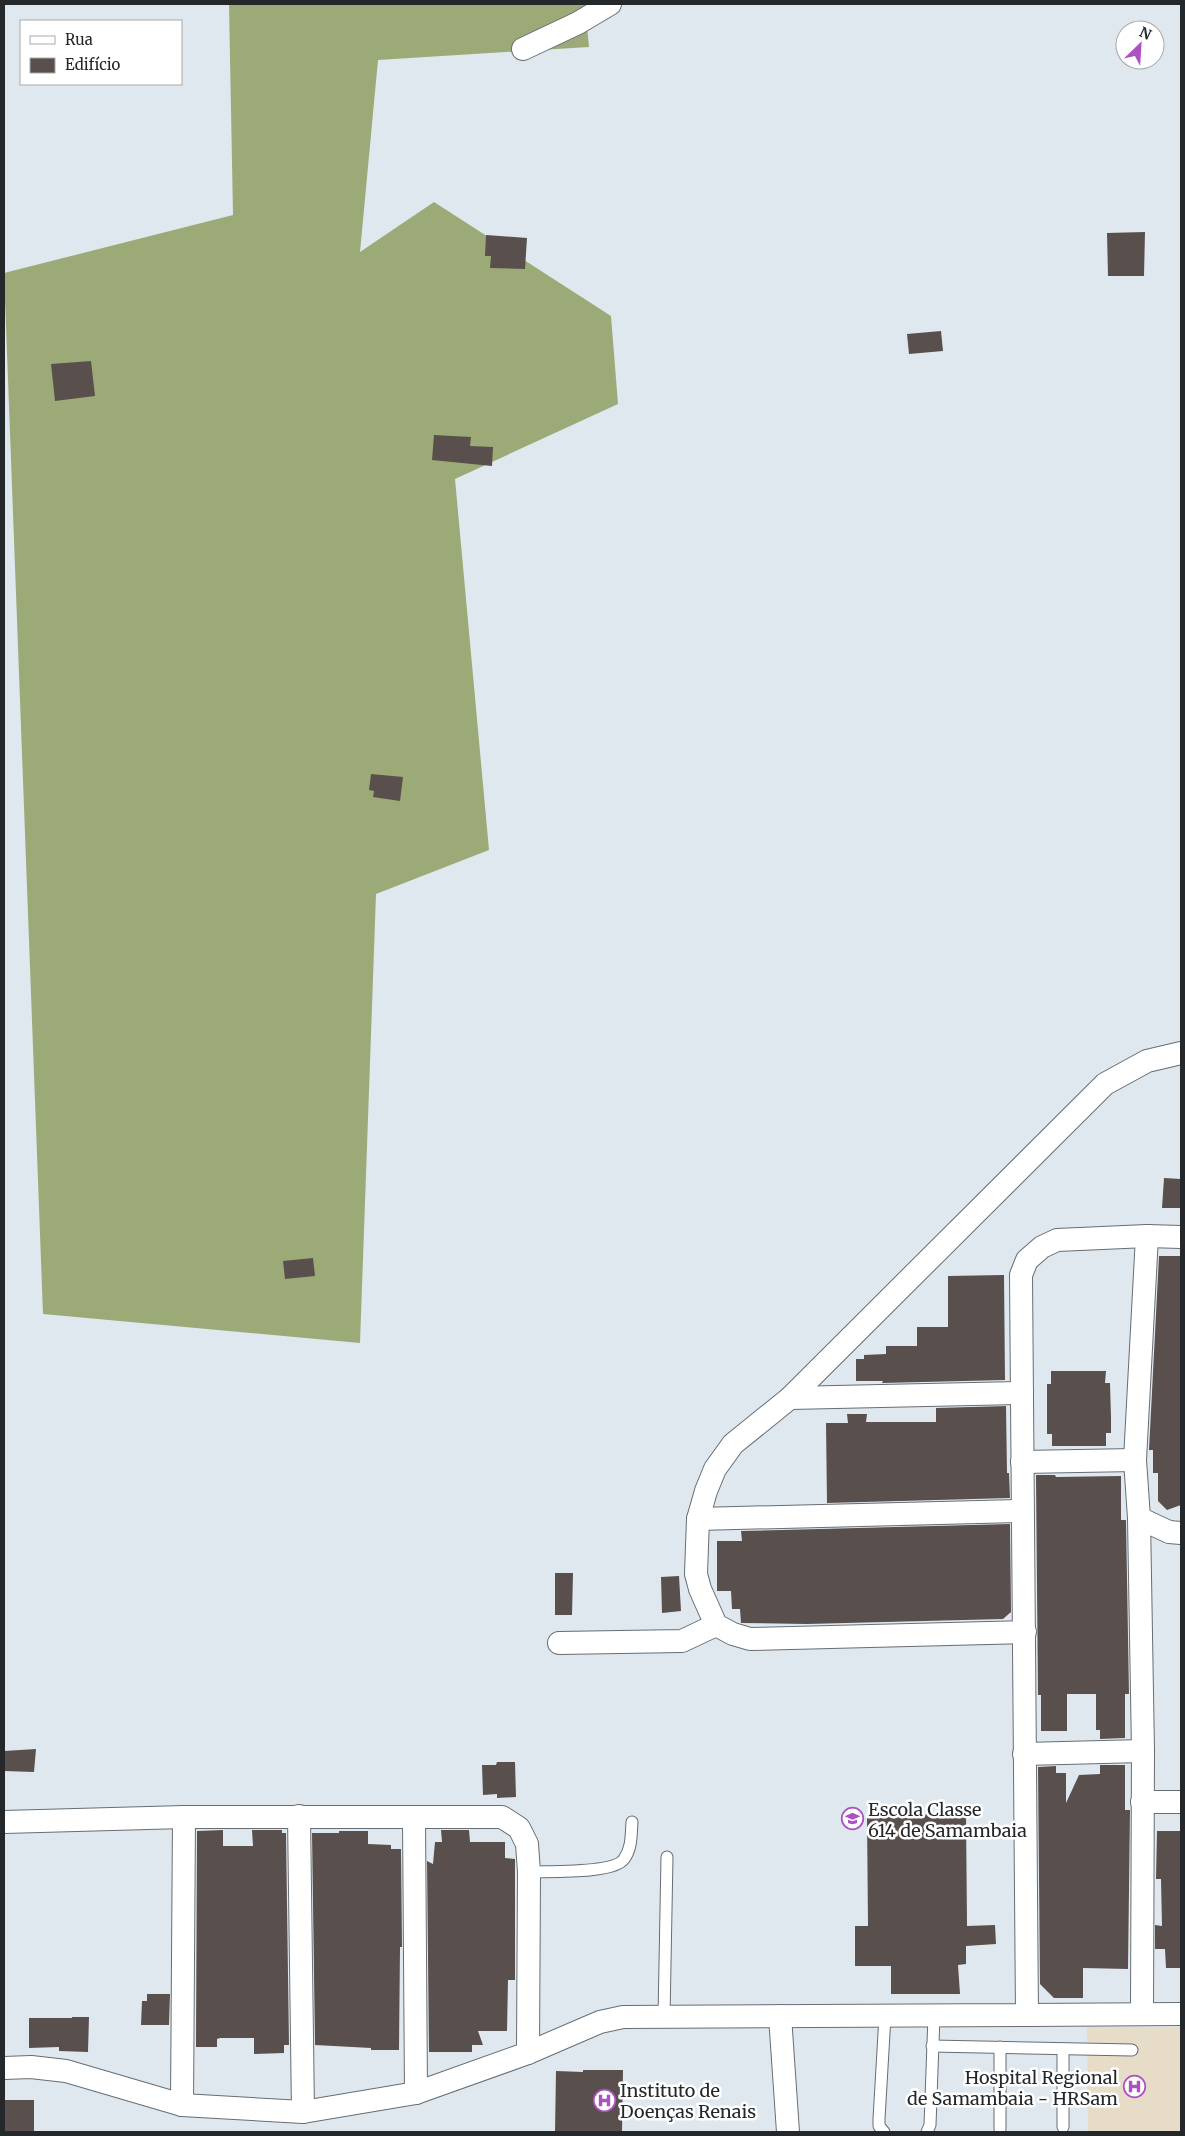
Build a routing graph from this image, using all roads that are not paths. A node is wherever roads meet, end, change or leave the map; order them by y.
1 (610, 4) edge
2 (523, 49) dead end
3 (1181, 1053) edge
4 (1147, 1236) junction
5 (1181, 1237) edge
6 (1022, 1393) junction
7 (790, 1398) junction
8 (1135, 1460) junction
9 (1022, 1462) junction
10 (1022, 1511) junction
11 (1139, 1518) junction
12 (698, 1519) junction
13 (1181, 1533) edge
14 (716, 1625) junction
15 (1025, 1632) junction
16 (559, 1644) dead end
17 (1143, 1751) junction
18 (1024, 1754) junction
19 (1142, 1802) junction
20 (1181, 1802) edge
21 (300, 1816) junction
22 (184, 1817) junction
23 (414, 1818) junction
24 (4, 1822) edge
25 (632, 1822) dead end
26 (667, 1857) dead end
27 (529, 1872) junction
28 (1142, 2013) junction
29 (1181, 2014) edge
30 (1028, 2015) junction
31 (780, 2016) junction
32 (885, 2016) junction
33 (934, 2016) junction
34 (664, 2017) junction
35 (932, 2046) junction
36 (1000, 2047) junction
37 (1063, 2049) junction
38 (1132, 2050) dead end
39 (528, 2053) junction
40 (4, 2068) edge
41 (416, 2093) junction
42 (182, 2105) junction
43 (303, 2112) junction
44 (1063, 2128) dead end
45 (1000, 2129) dead end
46 (788, 2132) edge
47 (884, 2132) edge
48 (927, 2132) edge

1 - 2 street
3 - 7 street
4 - 5 street
4 - 6 street
4 - 8 street
6 - 7 street
6 - 9 street
7 - 12 street
8 - 9 street
8 - 11 street
9 - 10 street
10 - 12 street
10 - 15 street
11 - 13 street
11 - 17 street
12 - 14 street
14 - 15 street
14 - 16 street
15 - 18 street
17 - 18 street
17 - 19 street
18 - 30 street
19 - 20 street
19 - 28 street
21 - 22 street
21 - 23 street
21 - 43 street
22 - 24 street
22 - 42 street
23 - 27 street
23 - 41 street
25 - 27 lane
26 - 34 lane
27 - 39 street
28 - 29 street
28 - 30 street
30 - 33 street
31 - 32 street
31 - 34 street
31 - 46 street
32 - 33 street
32 - 47 lane
33 - 35 lane
34 - 39 street
35 - 36 lane
35 - 48 lane
36 - 37 lane
36 - 45 lane
37 - 38 lane
37 - 44 lane
39 - 41 street
40 - 42 street
41 - 43 street
42 - 43 street

